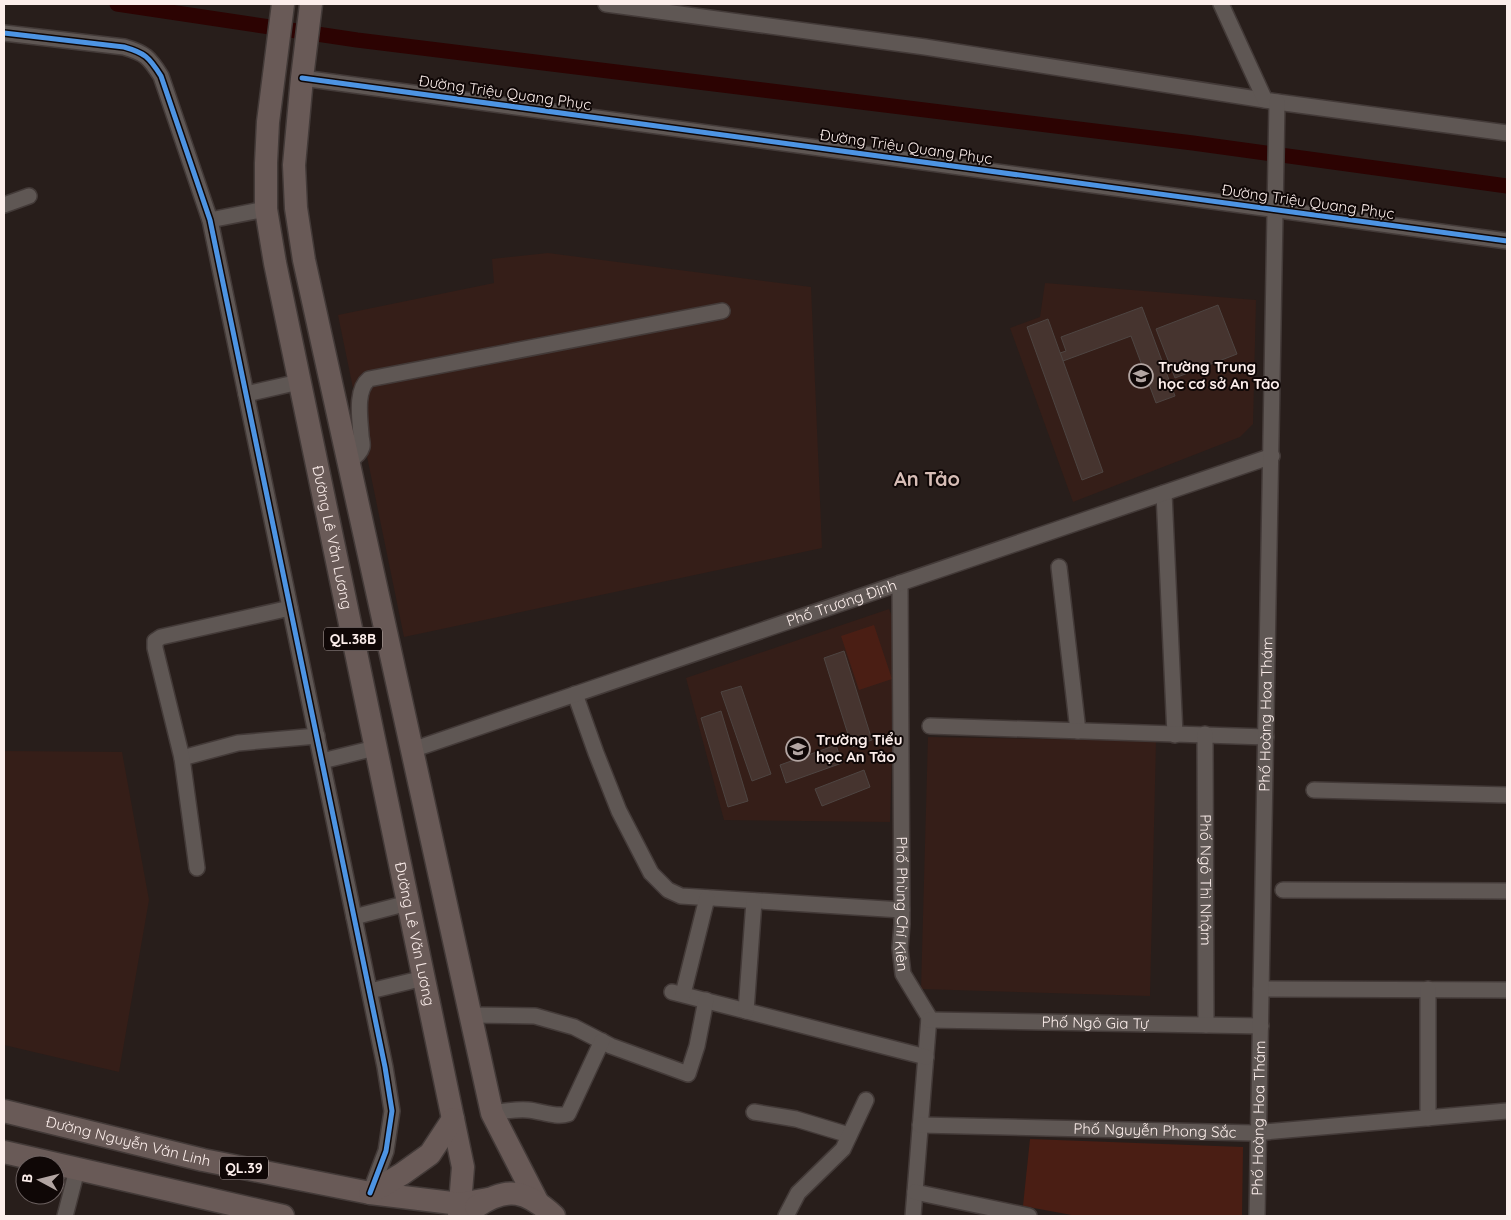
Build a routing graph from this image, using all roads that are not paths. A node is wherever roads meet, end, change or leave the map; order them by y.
1 (283, 4) edge
2 (311, 4) edge
3 (606, 4) edge
4 (1221, 4) edge
5 (654, 7) edge
6 (4, 33) edge
7 (303, 71) junction
8 (1271, 101) junction
9 (1507, 133) edge
10 (29, 196) dead end
11 (4, 205) edge
12 (266, 209) junction
13 (1276, 211) junction
14 (210, 220) junction
15 (1507, 241) edge
16 (722, 311) dead end
17 (299, 382) junction
18 (246, 394) junction
19 (1272, 456) junction
20 (349, 461) junction
21 (1164, 494) junction
22 (1059, 567) dead end
23 (900, 584) junction
24 (290, 608) junction
25 (575, 694) junction
26 (930, 726) dead end
27 (1078, 731) junction
28 (1205, 734) junction
29 (1175, 735) junction
30 (317, 736) junction
31 (1266, 738) junction
32 (376, 748) junction
33 (412, 750) junction
34 (182, 758) junction
35 (322, 761) junction
36 (1314, 790) dead end
37 (1507, 795) edge
38 (197, 868) dead end
39 (1283, 890) dead end
40 (1507, 891) edge
41 (706, 898) junction
42 (754, 901) junction
43 (408, 903) junction
44 (902, 910) junction
45 (354, 917) junction
46 (424, 978) junction
47 (1261, 989) junction
48 (1428, 989) junction
49 (1507, 990) edge
50 (370, 991) junction
51 (706, 1000) junction
52 (746, 1011) junction
53 (470, 1015) junction
54 (929, 1020) junction
55 (1206, 1026) junction
56 (1261, 1026) junction
57 (602, 1042) junction
58 (926, 1057) junction
59 (866, 1100) dead end
60 (4, 1111) edge
61 (1507, 1111) edge
62 (754, 1112) dead end
63 (492, 1113) junction
64 (1428, 1118) junction
65 (453, 1119) junction
66 (920, 1126) junction
67 (1258, 1133) junction
68 (849, 1135) junction
69 (4, 1152) edge
70 (78, 1170) junction
71 (915, 1192) junction
72 (370, 1193) junction
73 (537, 1201) junction
74 (462, 1212) edge
75 (65, 1216) edge
76 (283, 1216) edge
77 (554, 1216) edge
78 (562, 1216) edge
79 (786, 1216) edge
80 (913, 1216) edge
81 (1030, 1216) edge
82 (1257, 1216) edge

1 - 12 highway, Đường Lê Văn Lương / QL.38B
2 - 7 highway, QL.38B
3 - 5 street
4 - 8 street
5 - 8 street
6 - 14 street
7 - 13 street, Đường Triệu Quang Phục
7 - 20 highway, QL.38B
8 - 9 street
8 - 13 street, Phố Hoàng Hoa Thám
10 - 11 street
12 - 14 street
12 - 17 highway, Đường Lê Văn Lương / QL.38B
13 - 15 street, Đường Triệu Quang Phục
13 - 19 street, Phố Hoàng Hoa Thám
14 - 18 street
16 - 20 street
17 - 18 street
17 - 32 highway, Đường Lê Văn Lương / QL.38B
18 - 24 street
19 - 21 street, Phố Trương Định
19 - 31 street, Phố Hoàng Hoa Thám
20 - 33 highway, QL.38B
21 - 23 street, Phố Trương Định
21 - 29 street
22 - 27 street
23 - 25 street, Phố Trương Định
23 - 44 street, Phố Phùng Chí Kiên
24 - 30 street
24 - 34 street
25 - 33 street, Phố Trương Định
25 - 41 street
26 - 27 street
27 - 29 street
28 - 29 street
28 - 31 street
28 - 55 street, Phố Ngô Thì Nhậm
30 - 34 street
30 - 35 street
31 - 47 street, Phố Hoàng Hoa Thám
32 - 35 street
32 - 43 highway, Đường Lê Văn Lương / QL.38B
33 - 53 highway, QL.38B
34 - 38 street
35 - 45 street
36 - 37 street
39 - 40 street
41 - 42 street
41 - 51 street
42 - 44 street
42 - 52 street
43 - 45 street
43 - 46 highway, Đường Lê Văn Lương / QL.38B
44 - 54 street, Phố Phùng Chí Kiên
45 - 50 street
46 - 50 street
46 - 65 highway, Đường Lê Văn Lương / QL.38B
47 - 48 street
47 - 56 street, Phố Hoàng Hoa Thám
48 - 49 street
48 - 64 street
50 - 72 street
51 - 52 street
51 - 57 street
52 - 58 street
53 - 57 street
53 - 63 highway, QL.38B
54 - 55 street, Phố Ngô Gia Tự
54 - 58 street
55 - 56 street, Phố Ngô Gia Tự
56 - 67 street, Phố Hoàng Hoa Thám
57 - 63 street
58 - 66 street
59 - 68 street
60 - 72 highway, Đường Nguyễn Văn Linh / QL.39
61 - 64 street, Phố Nguyễn Phong Sắc
62 - 68 street
63 - 73 highway, QL.38B
64 - 67 street, Phố Nguyễn Phong Sắc
65 - 72 highway
65 - 74 highway, Đường Lê Văn Lương / QL.38B
66 - 67 street, Phố Nguyễn Phong Sắc
66 - 71 street
67 - 82 street, Phố Hoàng Hoa Thám
68 - 79 street
69 - 70 highway, QL.39
70 - 75 street
70 - 76 highway, QL.39
71 - 80 street
71 - 81 street
72 - 74 highway, Đường Nguyễn Văn Linh / QL.39
73 - 74 highway, Đường Nguyễn Văn Linh / QL.39
73 - 77 highway
73 - 78 highway

